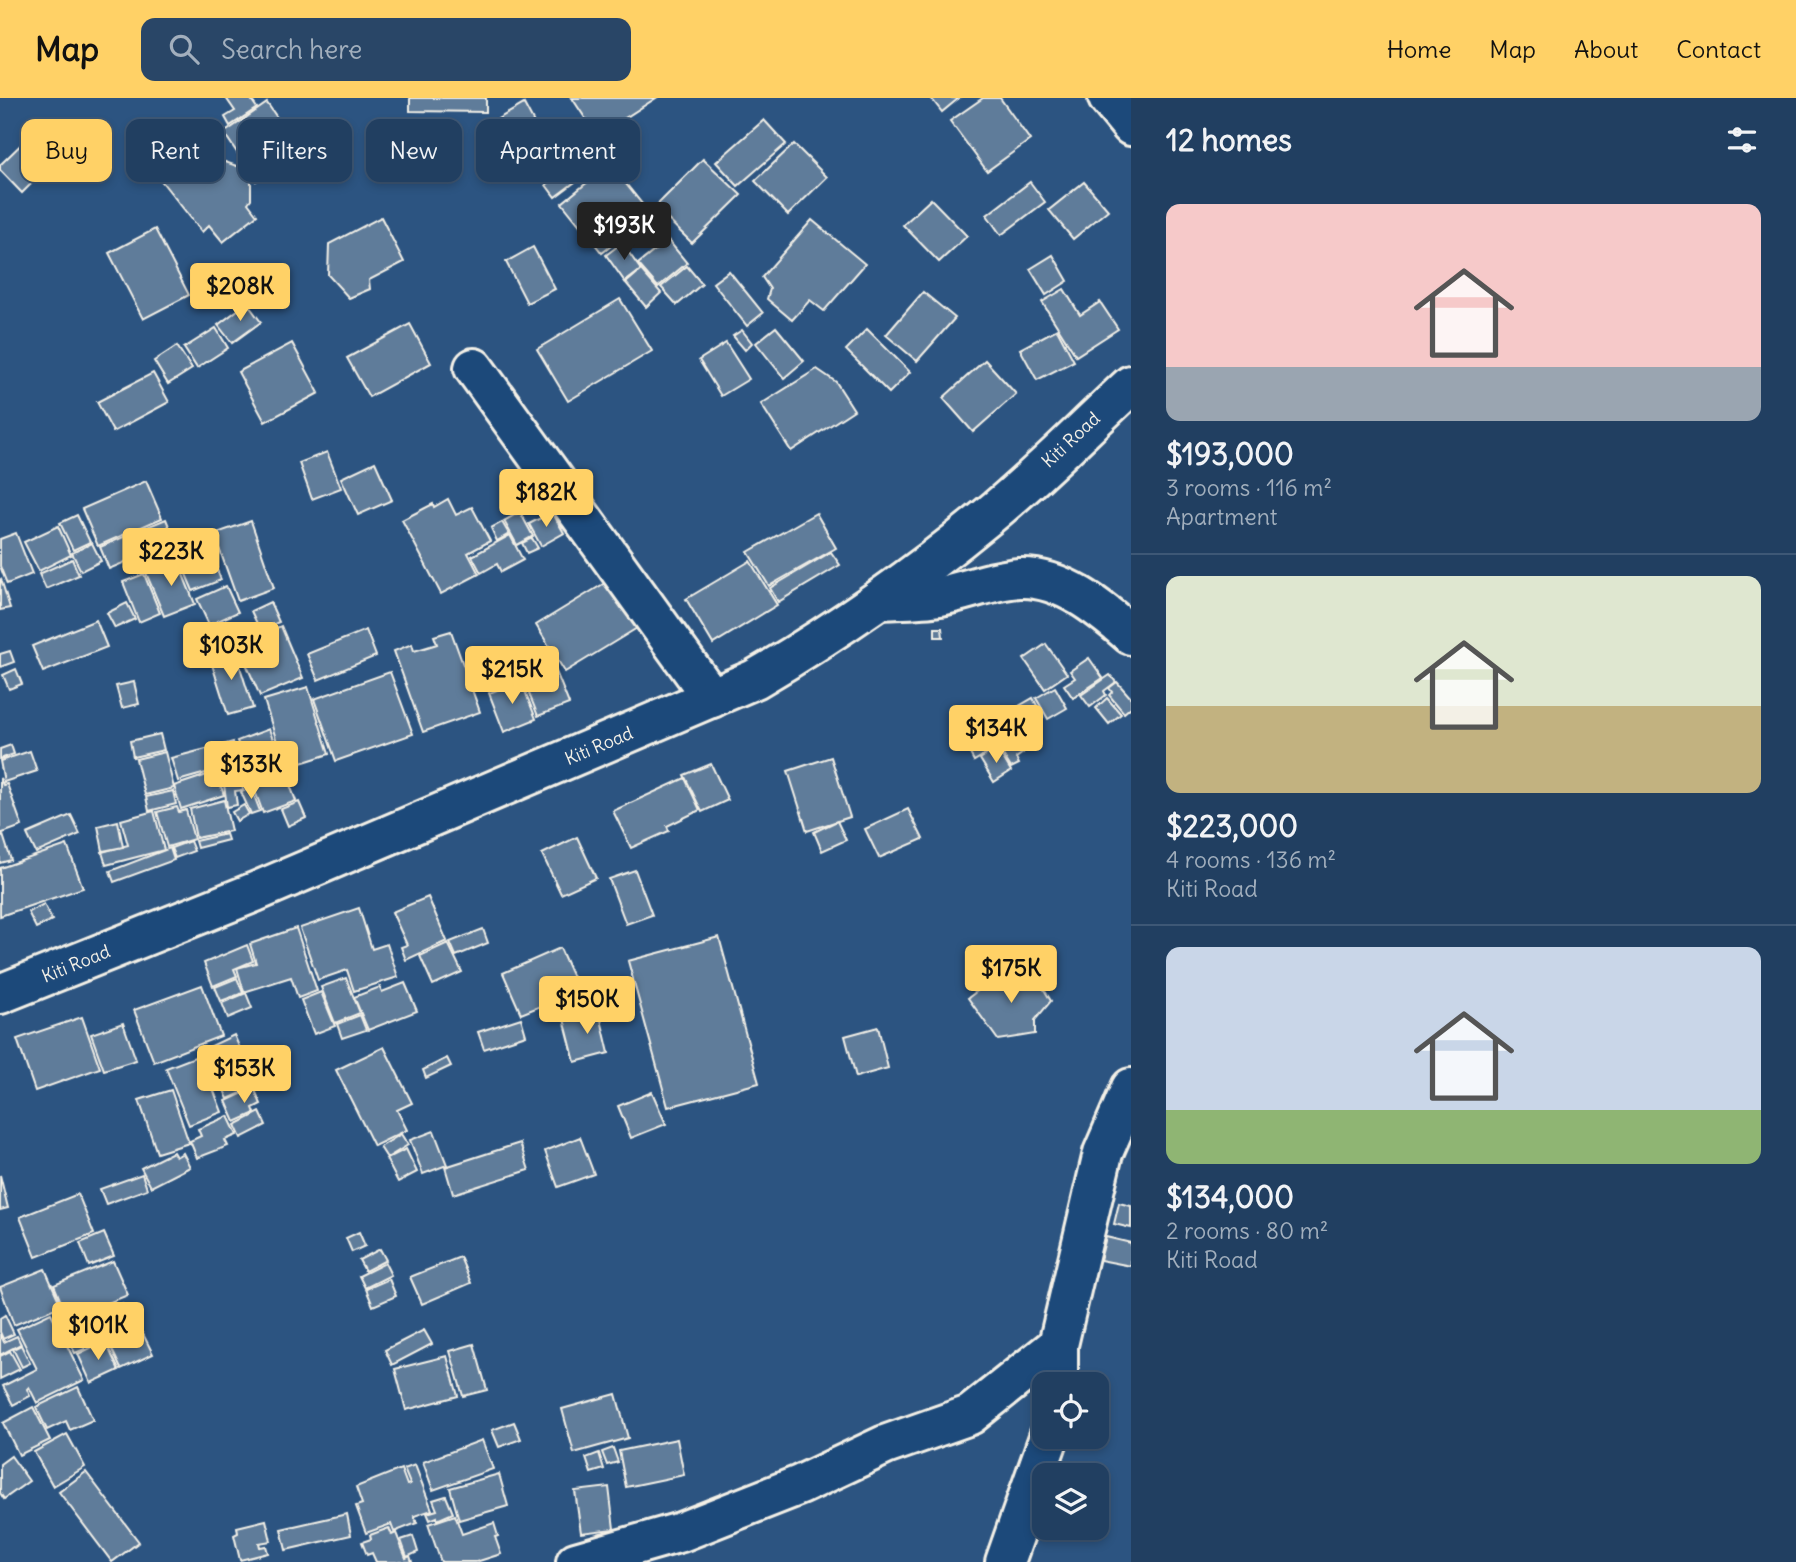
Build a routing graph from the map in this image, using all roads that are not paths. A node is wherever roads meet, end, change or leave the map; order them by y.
1 (1108, 98) edge
2 (1131, 126) edge
3 (474, 368) dead end
4 (1131, 385) edge
5 (881, 600) junction
6 (1131, 635) edge
7 (712, 698) junction
8 (0, 994) edge
9 (1131, 1088) edge
10 (1058, 1345) junction
11 (1058, 1372) edge
12 (1045, 1449) edge
13 (576, 1562) edge
14 (1005, 1562) edge

1 - 2 street
3 - 7 street
4 - 5 street, Kiti Road
5 - 6 street
5 - 7 street, Kiti Road
7 - 8 street, Kiti Road
9 - 10 street
10 - 11 street
10 - 13 street
12 - 14 street

